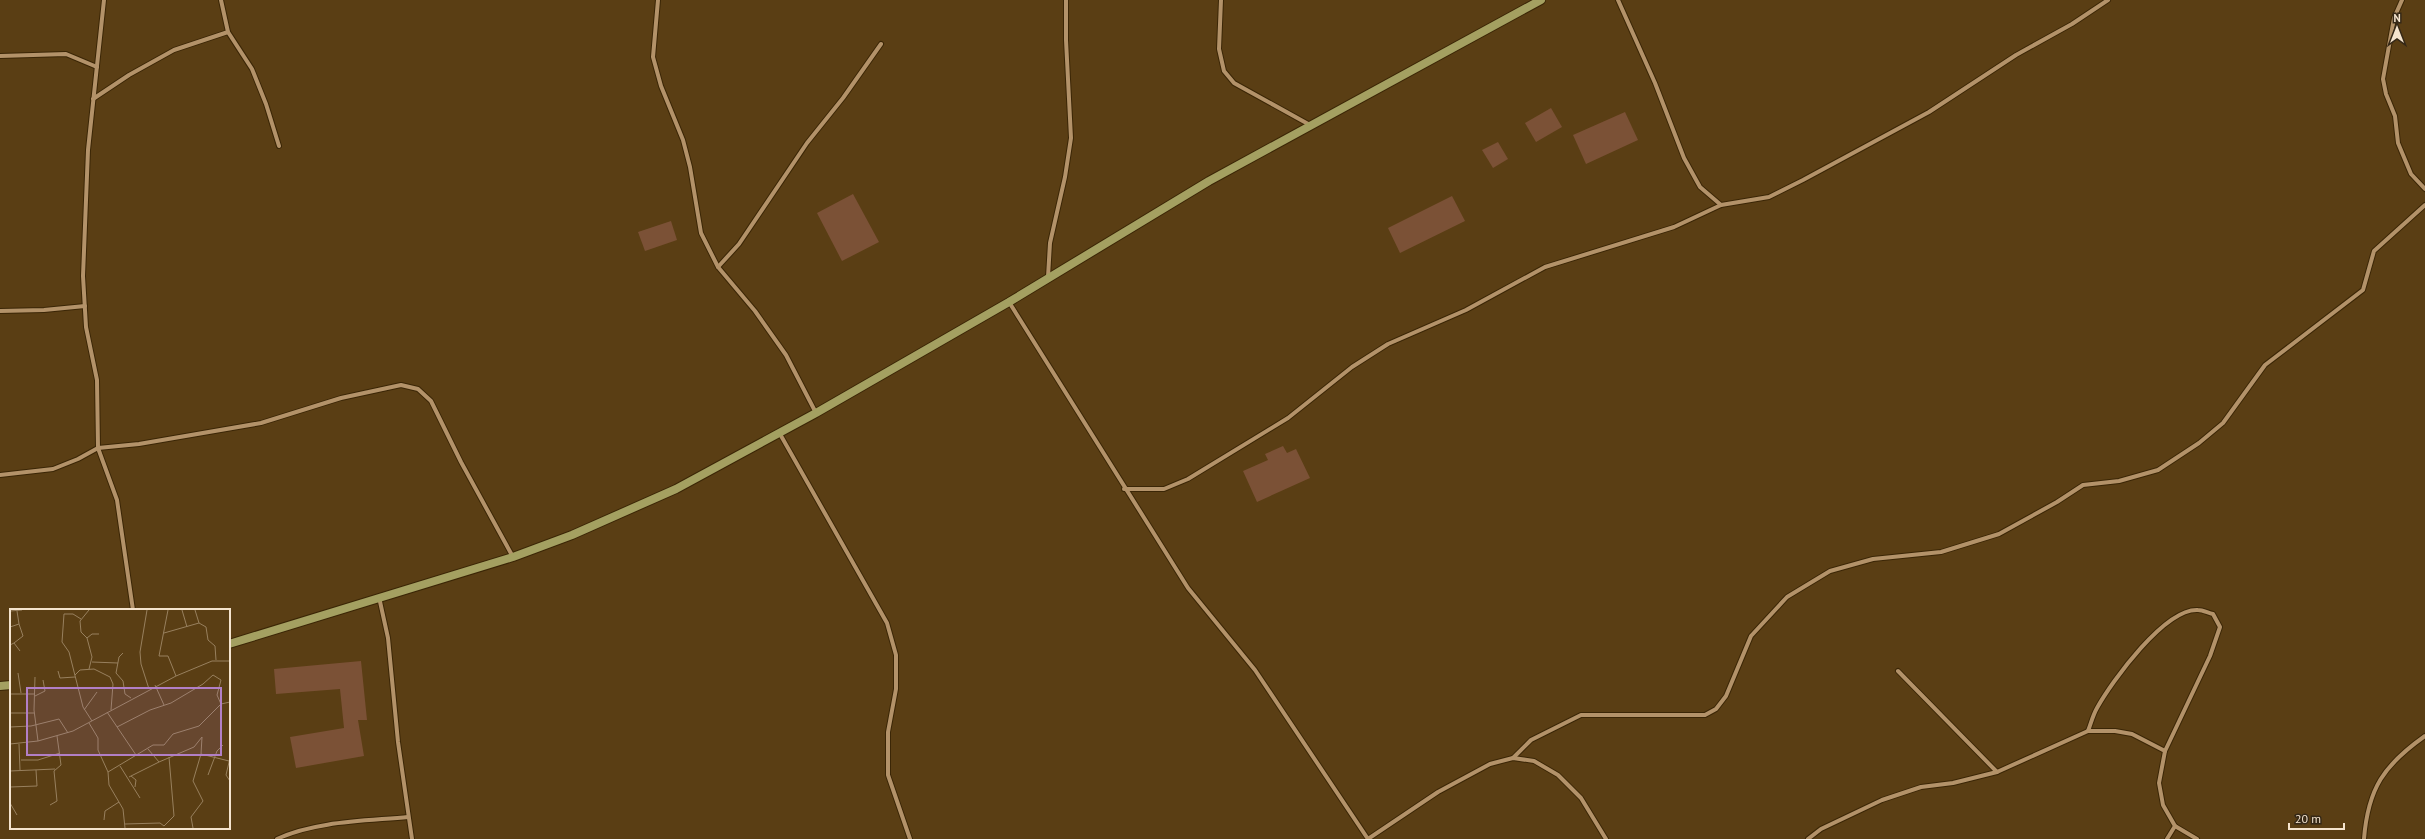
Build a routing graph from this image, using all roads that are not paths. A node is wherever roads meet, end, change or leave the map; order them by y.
1 (104, 0) edge
2 (221, 0) edge
3 (658, 0) edge
4 (1066, 0) edge
5 (1221, 0) edge
6 (1618, 0) edge
7 (2108, 0) edge
8 (2402, 0) edge
9 (1536, 1) edge
10 (228, 32) junction
11 (882, 44) dead end
12 (0, 56) edge
13 (97, 67) junction
14 (93, 99) junction
15 (1310, 125) junction
16 (280, 146) dead end
17 (2425, 189) edge
18 (1721, 205) junction
19 (2425, 205) edge
20 (718, 267) junction
21 (1048, 277) junction
22 (1009, 302) junction
23 (86, 306) junction
24 (0, 311) edge
25 (816, 413) junction
26 (780, 434) junction
27 (98, 448) junction
28 (0, 475) edge
29 (1124, 489) junction
30 (513, 557) junction
31 (379, 597) junction
32 (133, 609) edge
33 (230, 644) edge
34 (1898, 671) dead end
35 (10, 685) edge
36 (0, 686) edge
37 (2088, 730) junction
38 (2425, 736) edge
39 (2165, 751) junction
40 (1513, 758) junction
41 (1997, 772) junction
42 (408, 817) junction
43 (2175, 826) junction
44 (277, 839) edge
45 (412, 839) edge
46 (910, 839) edge
47 (1368, 839) edge
48 (1606, 839) edge
49 (1808, 839) edge
50 (2167, 839) edge
51 (2197, 839) edge
52 (2364, 839) edge

1 - 13 street
2 - 10 street
3 - 20 street
4 - 21 street
5 - 15 street
6 - 18 street
7 - 18 street
8 - 17 street
9 - 15 street
10 - 14 street
10 - 16 street
11 - 20 street
12 - 13 street
13 - 14 street
14 - 23 street
15 - 21 street
18 - 29 street
19 - 40 street
20 - 25 street
21 - 22 street
22 - 25 street
22 - 29 street
23 - 24 street
23 - 27 street
25 - 26 street
26 - 30 street
26 - 46 street
27 - 28 street
27 - 30 street
27 - 32 street
29 - 47 street
30 - 31 street
31 - 33 street
31 - 42 street
34 - 41 street
35 - 36 street
37 - 39 street
37 - 39 street
37 - 41 street
38 - 52 street
39 - 43 street
40 - 47 street
40 - 48 street
41 - 49 street
42 - 44 street
42 - 45 street
43 - 50 street
43 - 51 street

